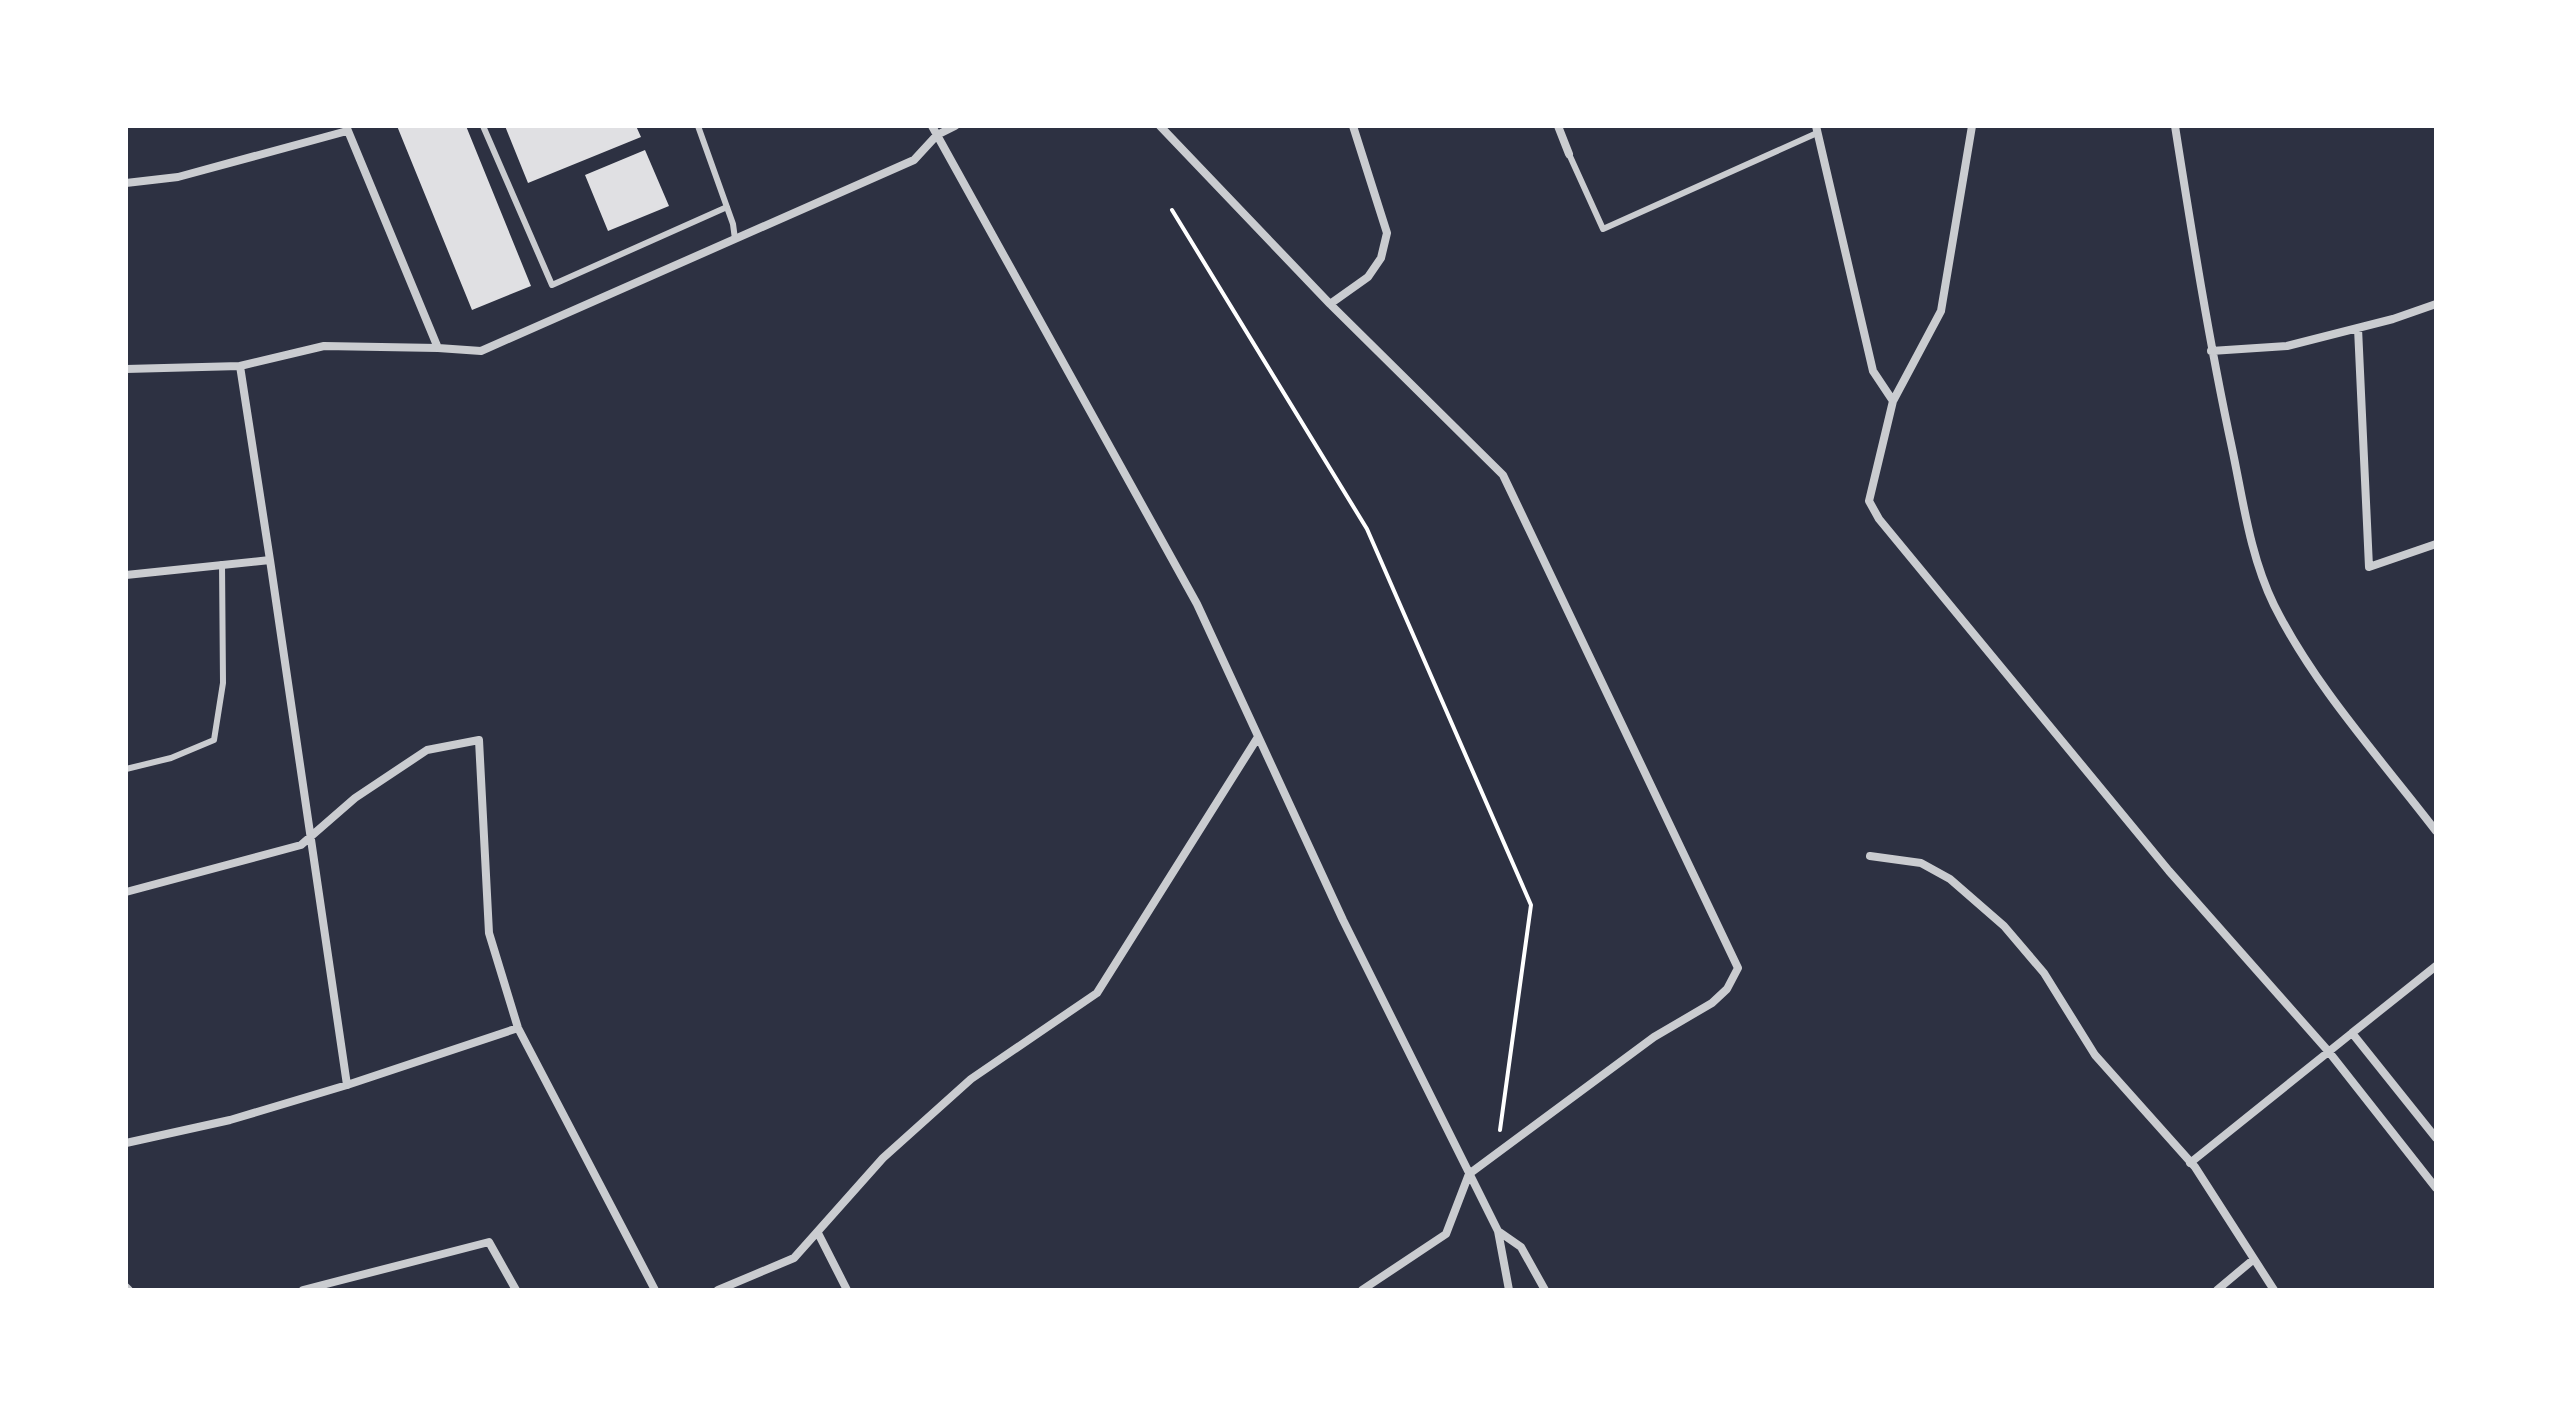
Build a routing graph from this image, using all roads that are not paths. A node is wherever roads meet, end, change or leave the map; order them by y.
1 (483, 126) edge
2 (698, 126) edge
3 (955, 126) edge
4 (1160, 126) edge
5 (1353, 126) edge
6 (1558, 126) edge
7 (1972, 126) edge
8 (2175, 126) edge
9 (346, 128) edge
10 (934, 130) edge
11 (1816, 130) edge
12 (1569, 154) joint
13 (126, 183) edge
14 (727, 207) junction
15 (735, 239) junction
16 (1330, 304) junction
17 (2436, 304) edge
18 (2358, 328) junction
19 (438, 348) junction
20 (2211, 351) junction
21 (240, 366) junction
22 (126, 369) edge
23 (1893, 401) junction
24 (2436, 544) edge
25 (270, 560) junction
26 (222, 564) junction
27 (126, 575) edge
28 (1258, 737) junction
29 (126, 769) edge
30 (2436, 831) edge
31 (310, 838) junction
32 (1870, 856) dead end
33 (126, 892) edge
34 (2436, 966) edge
35 (518, 1028) junction
36 (2352, 1033) junction
37 (2329, 1052) junction
38 (347, 1085) junction
39 (2436, 1138) edge
40 (126, 1143) edge
41 (2190, 1163) junction
42 (1469, 1174) junction
43 (2436, 1188) edge
44 (1498, 1231) junction
45 (818, 1233) junction
46 (2254, 1259) junction
47 (303, 1290) edge
48 (516, 1290) edge
49 (655, 1290) edge
50 (718, 1290) edge
51 (847, 1290) edge
52 (1362, 1290) edge
53 (1509, 1290) edge
54 (1545, 1290) edge
55 (2217, 1290) edge
56 (2274, 1290) edge

1 - 14 lane
2 - 14 lane
3 - 10 street
4 - 16 street
5 - 16 street
6 - 12 street
7 - 23 street
8 - 20 street
9 - 13 street
9 - 19 street
10 - 15 street
10 - 28 street
11 - 12 lane
11 - 23 street
14 - 15 lane
15 - 19 street
16 - 42 street
17 - 18 street
18 - 20 street
18 - 24 street
19 - 21 street
20 - 30 street
21 - 22 street
21 - 25 street
23 - 37 street
25 - 26 street
25 - 31 street
26 - 27 street
26 - 29 lane
28 - 42 street
28 - 45 street
31 - 33 street
31 - 35 street
31 - 38 street
32 - 41 street
34 - 36 street
35 - 38 street
35 - 49 street
36 - 37 street
36 - 39 street
37 - 41 street
37 - 43 street
38 - 40 street
41 - 46 street
42 - 44 street
42 - 52 street
44 - 53 street
44 - 54 street
45 - 50 street
45 - 51 street
46 - 55 street
46 - 56 street
47 - 48 street

